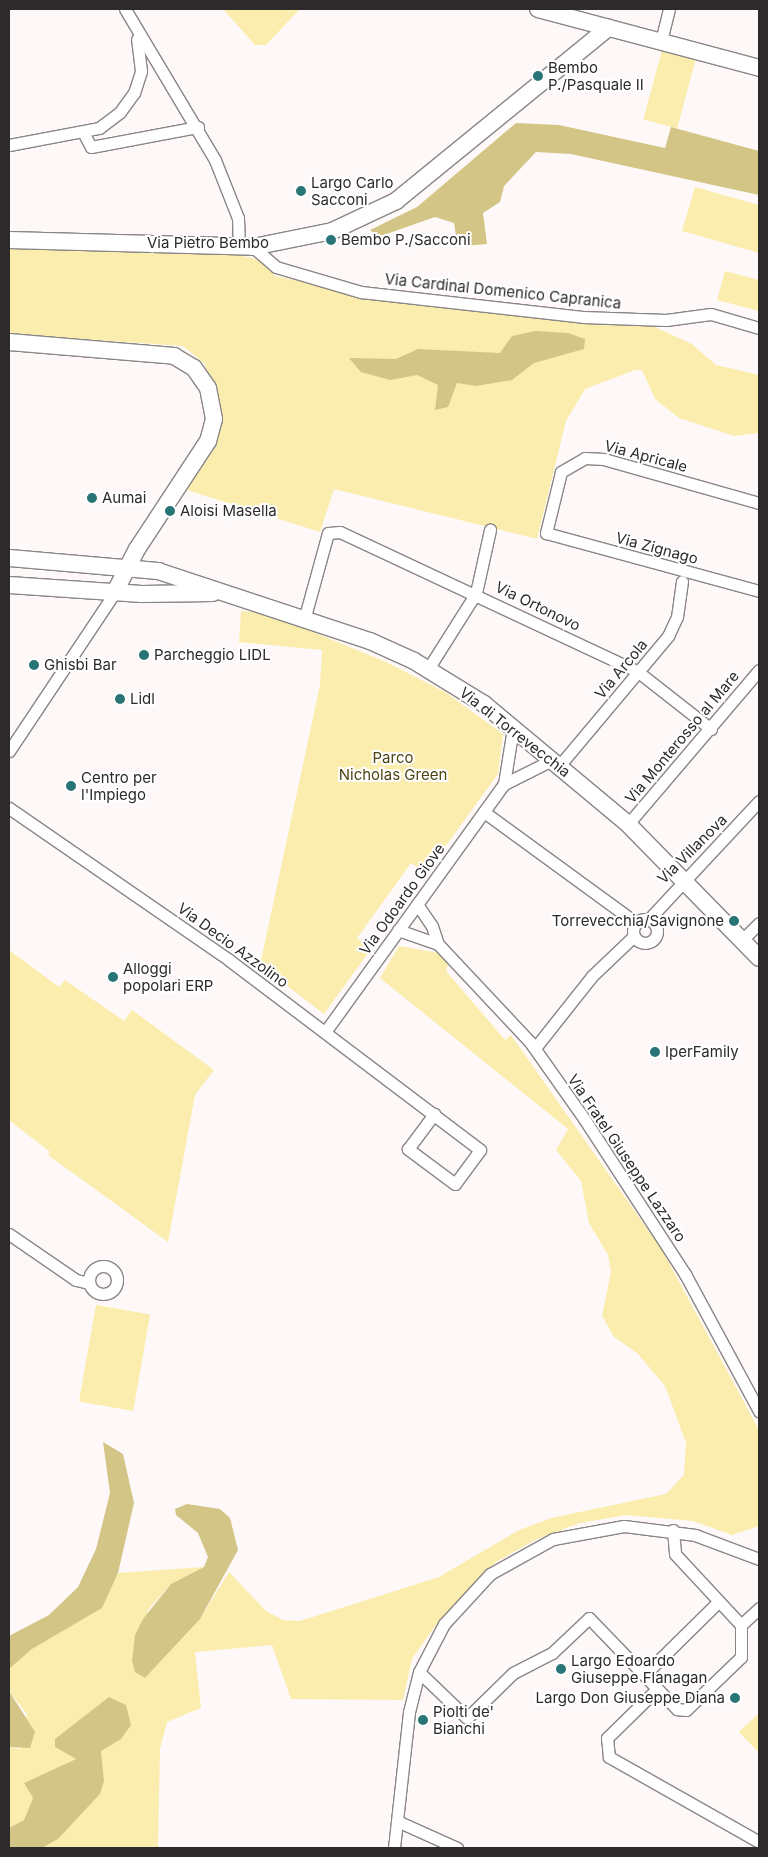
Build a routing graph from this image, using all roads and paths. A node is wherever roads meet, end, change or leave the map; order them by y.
1 (125, 9) edge
2 (538, 9) edge
3 (669, 9) edge
4 (133, 23) junction
5 (608, 28) junction
6 (661, 41) junction
7 (759, 68) edge
8 (141, 71) junction
9 (164, 75) junction
10 (198, 127) junction
11 (83, 132) junction
12 (9, 145) edge
13 (9, 240) edge
14 (246, 246) junction
15 (759, 328) edge
16 (9, 342) edge
17 (759, 503) edge
18 (490, 530) dead end
19 (546, 533) joint
20 (9, 558) edge
21 (128, 566) junction
22 (682, 581) dead end
23 (9, 585) edge
24 (759, 591) edge
25 (115, 592) junction
26 (476, 592) junction
27 (215, 593) junction
28 (304, 620) junction
29 (428, 669) junction
30 (759, 670) edge
31 (638, 671) junction
32 (514, 728) junction
33 (710, 729) junction
34 (9, 751) edge
35 (556, 763) junction
36 (504, 784) junction
37 (759, 801) edge
38 (9, 808) edge
39 (484, 812) junction
40 (628, 824) junction
41 (685, 880) junction
42 (417, 904) junction
43 (649, 919) junction
44 (636, 923) junction
45 (759, 923) edge
46 (398, 930) junction
47 (634, 936) junction
48 (742, 940) junction
49 (438, 944) junction
50 (759, 958) edge
51 (325, 1032) junction
52 (536, 1048) junction
53 (434, 1114) junction
54 (9, 1234) edge
55 (89, 1283) dead end
56 (759, 1410) edge
57 (673, 1530) junction
58 (759, 1559) edge
59 (718, 1602) junction
60 (759, 1608) edge
61 (741, 1625) junction
62 (420, 1672) junction
63 (644, 1675) junction
64 (657, 1689) junction
65 (397, 1821) junction
66 (759, 1842) edge
67 (394, 1848) edge
68 (457, 1848) edge

1 - 4 street
2 - 5 street
3 - 6 street
4 - 8 street
4 - 9 street
5 - 6 street
5 - 14 street, Via Pietro Bembo
6 - 7 street
8 - 9 street
8 - 11 street
9 - 10 street
10 - 11 street
10 - 14 street
11 - 12 street
13 - 14 street, Via Pietro Bembo
14 - 15 street, Via Cardinal Domenico Capranica
16 - 21 street
17 - 19 street, Via Apricale
18 - 26 street
19 - 24 street, Via Zignago
20 - 21 street, Via di Torrevecchia
21 - 25 street
21 - 27 street, Via di Torrevecchia
22 - 31 street, Via Arcola
23 - 25 street, Via di Torrevecchia
25 - 27 street, Via di Torrevecchia
25 - 34 street
26 - 28 street, Via Ortonovo
26 - 29 street
26 - 31 street, Via Ortonovo
27 - 28 street, Via di Torrevecchia
28 - 29 street, Via di Torrevecchia
29 - 32 street, Via di Torrevecchia
30 - 33 street, Via Monterosso al Mare
31 - 33 street, Via Ortonovo
31 - 35 street, Via Arcola
32 - 35 street, Via di Torrevecchia
32 - 36 street, Via Odoardo Giove
33 - 40 street, Via Monterosso al Mare
35 - 36 street, Via Odoardo Giove
35 - 40 street, Via di Torrevecchia
36 - 39 street, Via Odoardo Giove
37 - 41 street, Via Villanova
38 - 51 street, Via Decio Azzolino
39 - 42 street, Via Odoardo Giove
39 - 44 street
40 - 41 street, Via di Torrevecchia
41 - 43 street, Via Villanova
41 - 48 street, Via di Torrevecchia
42 - 46 street, Via Odoardo Giove
42 - 49 street
43 - 44 street
43 - 47 street
44 - 47 street
45 - 48 street
46 - 49 street
46 - 51 street, Via Odoardo Giove
47 - 52 street
48 - 50 street, Via di Torrevecchia
49 - 52 street, Via Fratel Giuseppe Lazzaro
51 - 53 street, Via Decio Azzolino
52 - 56 street, Via Fratel Giuseppe Lazzaro
53 - 53 street, Via Decio Azzolino
54 - 55 street
57 - 58 street
57 - 59 street
57 - 62 street
59 - 61 street
59 - 63 street
60 - 61 street
61 - 64 street
62 - 63 street
62 - 65 street
63 - 64 street
64 - 66 street
65 - 67 street
65 - 68 street

